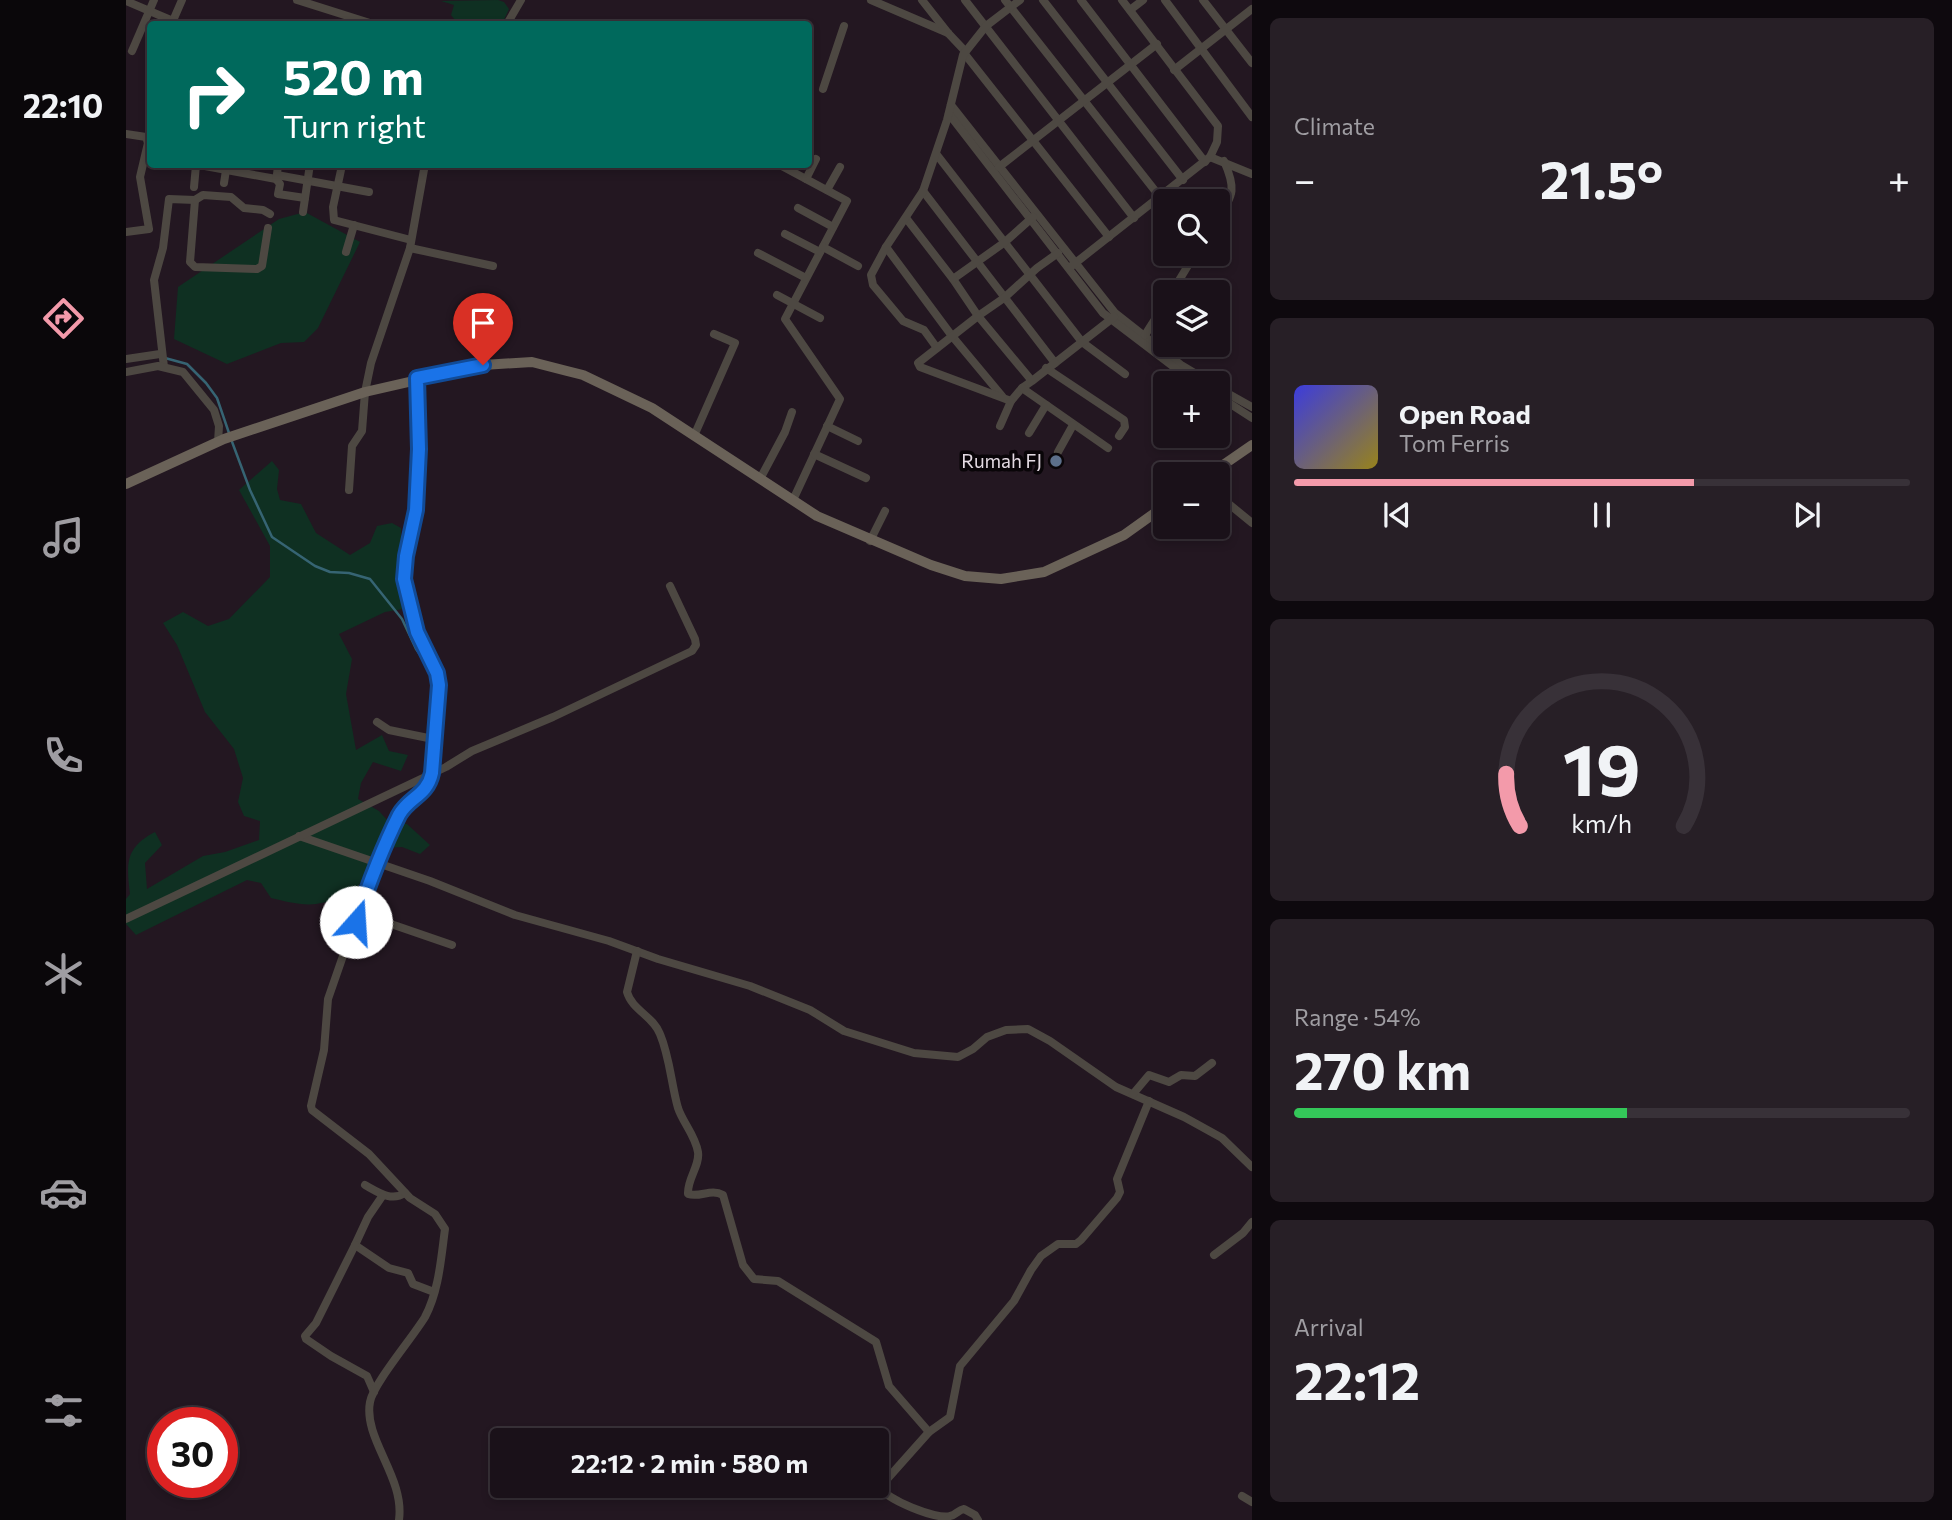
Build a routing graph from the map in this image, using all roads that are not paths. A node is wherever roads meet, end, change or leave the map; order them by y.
1 (154, 0) edge
2 (182, 0) edge
3 (297, 0) edge
4 (521, 0) edge
5 (871, 0) edge
6 (922, 0) edge
7 (965, 0) edge
8 (1020, 0) edge
9 (1043, 0) edge
10 (1081, 0) edge
11 (1122, 0) edge
12 (1143, 0) edge
13 (1165, 0) edge
14 (1203, 0) edge
15 (1246, 0) edge
16 (126, 1) edge
17 (1008, 4) edge
18 (1252, 8) edge
19 (1130, 10) junction
20 (149, 11) junction
21 (168, 21) edge
22 (173, 21) edge
23 (364, 21) edge
24 (509, 21) edge
25 (844, 26) dead end
26 (986, 26) junction
27 (1225, 30) junction
28 (948, 33) junction
29 (1157, 44) junction
30 (1200, 49) junction
31 (132, 51) dead end
32 (965, 52) junction
33 (1252, 63) edge
34 (1132, 64) junction
35 (1174, 69) junction
36 (1107, 84) junction
37 (823, 89) dead end
38 (1084, 102) junction
39 (951, 104) junction
40 (949, 114) junction
41 (1252, 117) edge
42 (1060, 121) junction
43 (126, 134) edge
44 (147, 140) edge
45 (1034, 141) junction
46 (147, 147) edge
47 (937, 155) junction
48 (816, 159) dead end
49 (1208, 160) junction
50 (1224, 161) junction
51 (812, 167) edge
52 (840, 167) dead end
53 (195, 168) edge
54 (214, 168) edge
55 (277, 168) edge
56 (310, 168) edge
57 (424, 168) edge
58 (786, 168) edge
59 (812, 168) edge
60 (997, 168) junction
61 (226, 170) junction
62 (341, 170) dead end
63 (1252, 174) edge
64 (276, 177) junction
65 (806, 179) junction
66 (1183, 180) junction
67 (308, 182) junction
68 (224, 183) dead end
69 (338, 185) junction
70 (194, 187) dead end
71 (1154, 189) edge
72 (1171, 189) edge
73 (827, 190) junction
74 (923, 191) junction
75 (369, 192) dead end
76 (306, 198) junction
77 (195, 200) junction
78 (1230, 200) edge
79 (1153, 203) edge
80 (799, 208) dead end
81 (303, 212) dead end
82 (270, 215) dead end
83 (1034, 216) junction
84 (906, 218) junction
85 (1134, 218) junction
86 (354, 225) junction
87 (160, 227) dead end
88 (833, 227) junction
89 (268, 228) dead end
90 (149, 229) junction
91 (126, 232) edge
92 (785, 234) dead end
93 (1109, 237) junction
94 (1005, 242) junction
95 (410, 244) junction
96 (886, 247) junction
97 (821, 249) junction
98 (346, 252) dead end
99 (758, 253) dead end
100 (1058, 253) junction
101 (977, 262) junction
102 (858, 265) dead end
103 (493, 266) dead end
104 (1072, 266) junction
105 (1030, 274) junction
106 (806, 278) junction
107 (953, 279) junction
108 (776, 295) dead end
109 (1004, 298) junction
110 (793, 303) junction
111 (978, 316) junction
112 (820, 318) dead end
113 (1114, 318) junction
114 (1153, 322) edge
115 (714, 334) dead end
116 (1145, 335) junction
117 (952, 336) junction
118 (1082, 342) junction
119 (937, 348) junction
120 (160, 354) junction
121 (126, 359) edge
122 (1055, 363) junction
123 (163, 365) junction
124 (1046, 368) junction
125 (1180, 371) edge
126 (1191, 371) edge
127 (126, 372) edge
128 (1125, 374) dead end
129 (417, 378) junction
130 (1032, 381) junction
131 (1022, 388) junction
132 (365, 392) junction
133 (1230, 395) edge
134 (1008, 399) junction
135 (1230, 404) edge
136 (1046, 405) junction
137 (1252, 407) edge
138 (792, 412) dead end
139 (1252, 418) edge
140 (1073, 425) junction
141 (827, 426) junction
142 (1000, 426) dead end
143 (1029, 433) dead end
144 (694, 436) junction
145 (1119, 436) dead end
146 (221, 441) junction
147 (858, 441) dead end
148 (1252, 445) edge
149 (1108, 448) dead end
150 (1058, 452) dead end
151 (814, 454) junction
152 (1227, 462) edge
153 (866, 478) dead end
154 (760, 479) junction
155 (126, 484) edge
156 (349, 490) dead end
157 (793, 500) junction
158 (1230, 505) edge
159 (885, 510) dead end
160 (1153, 514) edge
161 (1252, 523) edge
162 (870, 541) junction
163 (670, 586) dead end
164 (377, 722) dead end
165 (433, 739) junction
166 (432, 773) junction
167 (299, 836) junction
168 (379, 863) junction
169 (359, 913) junction
170 (126, 919) edge
171 (452, 945) dead end
172 (637, 951) junction
173 (1212, 1063) dead end
174 (1133, 1094) junction
175 (1149, 1101) junction
176 (1252, 1167) edge
177 (365, 1185) dead end
178 (404, 1193) junction
179 (383, 1195) junction
180 (1252, 1222) edge
181 (355, 1245) junction
182 (1214, 1255) dead end
183 (434, 1293) junction
184 (374, 1392) junction
185 (929, 1432) junction
186 (1242, 1496) dead end
187 (1252, 1502) edge
188 (399, 1520) edge
189 (978, 1520) edge

1 - 20 street
2 - 22 street
3 - 23 street
4 - 24 street
5 - 28 street
6 - 28 street
7 - 26 street
8 - 17 street
9 - 36 street
10 - 34 street
11 - 19 street
12 - 19 street
13 - 30 street
14 - 27 street
15 - 18 street
16 - 20 street
17 - 26 street
17 - 38 street
18 - 27 street
19 - 29 street
20 - 21 street
20 - 31 street
25 - 37 street
26 - 32 street
26 - 42 street
27 - 30 street
27 - 33 street
28 - 32 street
29 - 34 street
29 - 35 street
30 - 35 street
30 - 41 street
32 - 39 street
32 - 45 street
34 - 36 street
34 - 49 street
35 - 49 street
36 - 38 street
36 - 66 street
38 - 42 street
38 - 71 street
39 - 40 street
39 - 60 street
40 - 47 street
40 - 60 street
42 - 45 street
42 - 85 street
43 - 44 street
45 - 60 street
45 - 93 street
46 - 90 street
47 - 74 street
47 - 94 street
48 - 51 street
49 - 50 street
49 - 66 street
50 - 63 street
50 - 78 street
52 - 73 street
53 - 70 street
54 - 61 street
55 - 64 street
56 - 67 street
57 - 95 street
58 - 65 street
59 - 65 street
60 - 83 street
61 - 64 street
61 - 68 street
62 - 69 street
64 - 67 street
64 - 76 street
65 - 73 street
66 - 72 street
67 - 69 street
67 - 76 street
69 - 75 street
69 - 86 street
73 - 88 street
74 - 84 street
74 - 101 street
76 - 81 street
77 - 82 street
77 - 89 street
77 - 120 street
79 - 85 street
80 - 88 street
83 - 94 street
83 - 100 street
83 - 104 street
84 - 96 street
84 - 107 street
85 - 93 street
86 - 95 street
86 - 98 street
87 - 90 street
88 - 97 street
90 - 91 street
92 - 97 street
93 - 104 street
94 - 101 street
94 - 105 street
95 - 103 street
95 - 132 street
96 - 117 street
96 - 119 street
97 - 102 street
97 - 106 street
99 - 106 street
100 - 104 street
100 - 105 street
101 - 107 street
101 - 109 street
104 - 113 street
105 - 109 street
105 - 118 street
106 - 110 street
107 - 111 street
108 - 110 street
109 - 111 street
109 - 122 street
110 - 112 street
110 - 141 street
111 - 117 street
111 - 130 street
113 - 116 street
113 - 118 street
113 - 125 street
114 - 116 street
115 - 144 street
116 - 126 street
117 - 119 street
117 - 134 street
118 - 122 street
118 - 128 street
119 - 134 street
120 - 121 street
120 - 123 street
122 - 124 street
123 - 127 street
123 - 146 street
124 - 130 street
124 - 145 street
129 - 132 main road
129 - 144 main road
129 - 165 street
130 - 131 street
131 - 134 street
131 - 136 street
132 - 146 main road
132 - 156 street
133 - 137 street
134 - 142 street
135 - 139 street
136 - 140 street
136 - 143 street
138 - 154 street
140 - 149 street
140 - 150 street
141 - 147 street
141 - 151 street
144 - 154 main road
146 - 155 main road
148 - 152 main road
151 - 153 street
151 - 157 street
154 - 157 main road
157 - 162 main road
158 - 161 street
159 - 162 street
160 - 162 main road
163 - 166 street
164 - 165 street
165 - 166 street
166 - 167 street
166 - 168 street
167 - 168 street
167 - 170 street
168 - 169 street
168 - 172 street
169 - 171 street
169 - 178 street
172 - 174 street
172 - 185 street
173 - 174 street
174 - 175 street
175 - 176 street
175 - 185 street
177 - 179 street
178 - 179 street
178 - 183 street
179 - 181 street
180 - 182 street
181 - 183 street
181 - 184 street
183 - 184 street
184 - 188 street
185 - 189 street
186 - 187 street

